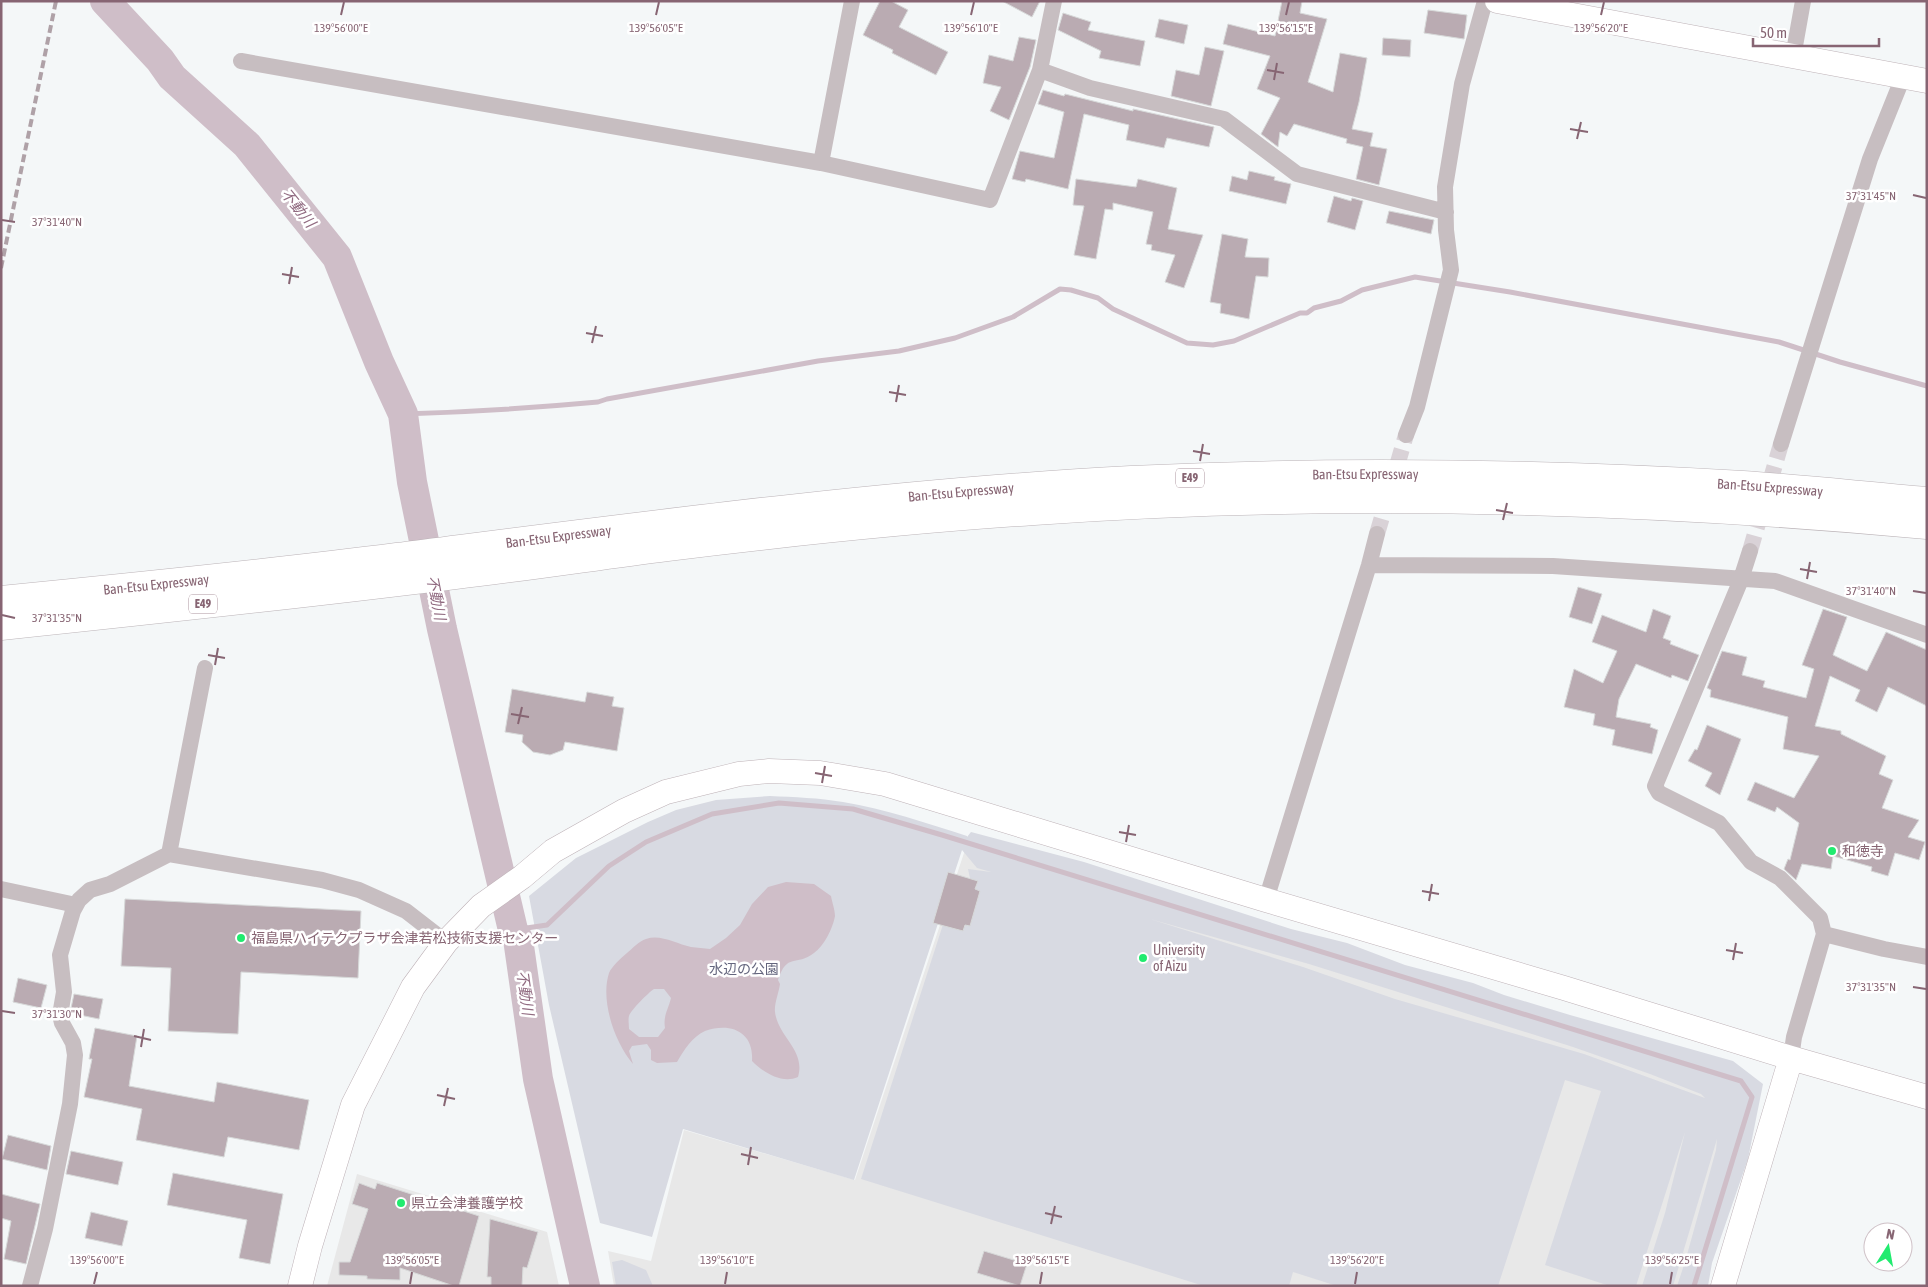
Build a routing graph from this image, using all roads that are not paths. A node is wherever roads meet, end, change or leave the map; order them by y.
1 (852, 1) edge
2 (1054, 1) edge
3 (1485, 1) edge
4 (1497, 1) edge
5 (1803, 1) edge
6 (1793, 57) junction
7 (242, 61) dead end
8 (1040, 70) junction
9 (1903, 77) junction
10 (1927, 81) edge
11 (821, 163) junction
12 (1446, 212) junction
13 (1406, 435) tunnel mouth
14 (1780, 444) tunnel mouth
15 (1927, 501) edge
16 (1927, 525) edge
17 (1376, 534) tunnel mouth
18 (1750, 551) tunnel mouth
19 (1369, 565) junction
20 (403, 569) junction
21 (1741, 578) junction
22 (1, 600) edge
23 (1, 626) edge
24 (1927, 635) edge
25 (205, 668) dead end
26 (169, 854) junction
27 (1, 889) edge
28 (1266, 900) junction
29 (76, 905) junction
30 (1824, 934) junction
31 (446, 942) junction
32 (1927, 957) edge
33 (1791, 1058) junction
34 (1927, 1097) edge
35 (30, 1286) edge
36 (300, 1286) edge
37 (1723, 1286) edge

1 - 11 street
2 - 8 street
3 - 12 street
4 - 6 street
5 - 6 street
6 - 9 street
7 - 11 street
8 - 11 street
8 - 12 street
9 - 10 street
9 - 14 street
12 - 13 street
15 - 20 highway, Ban-Etsu Expressway / E49
16 - 20 highway, Ban-Etsu Expressway / E49
17 - 19 street
18 - 21 street
19 - 21 street
19 - 28 street
20 - 22 highway, Ban-Etsu Expressway / E49
20 - 23 highway, Ban-Etsu Expressway / E49
21 - 24 street
21 - 30 street
25 - 26 street
26 - 29 street
26 - 31 street
27 - 29 street
28 - 31 street
28 - 33 street
29 - 35 street
30 - 32 street
30 - 33 street
31 - 36 street
33 - 34 street
33 - 37 street

